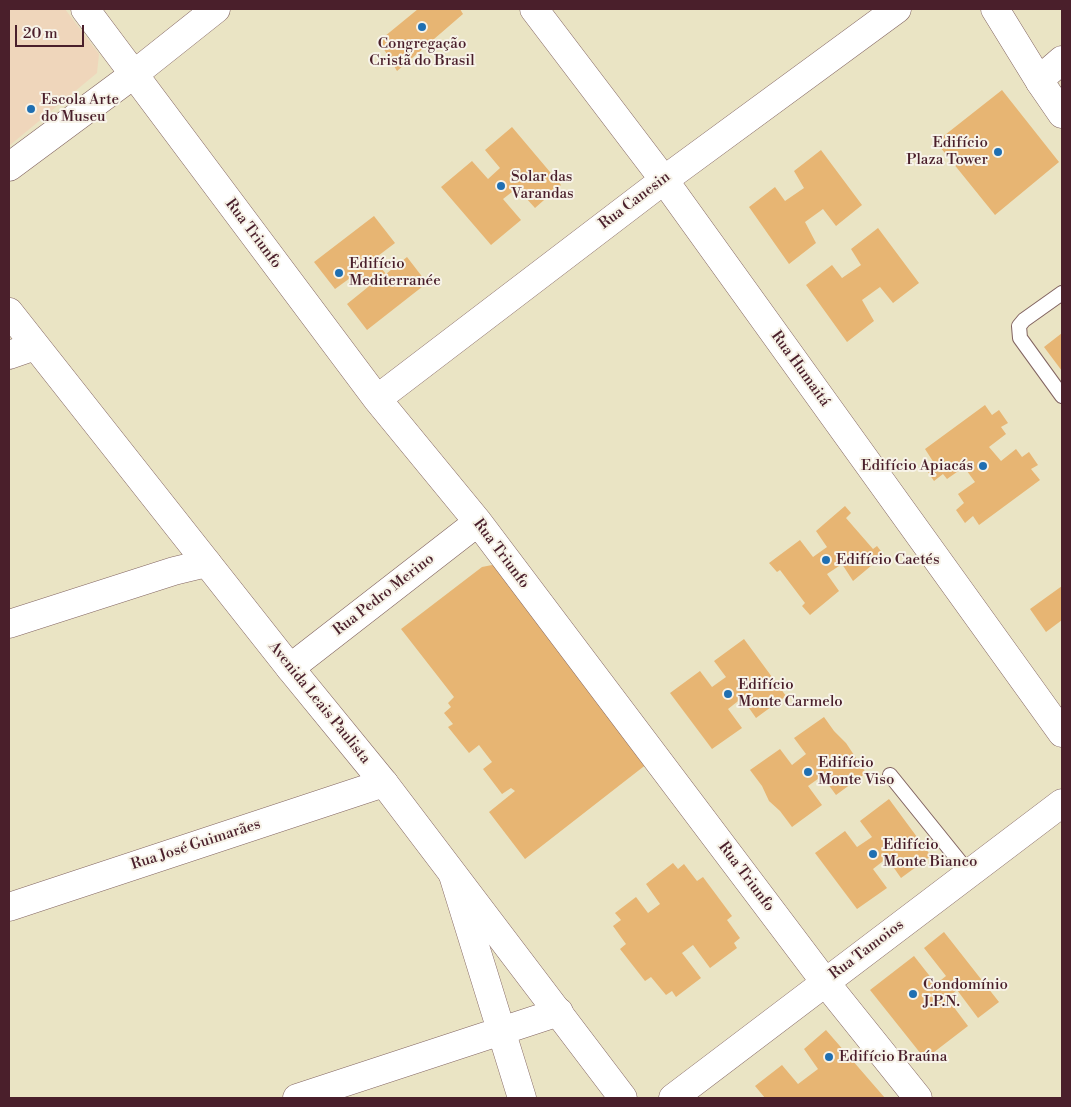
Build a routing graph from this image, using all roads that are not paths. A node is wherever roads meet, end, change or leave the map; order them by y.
1 (85, 9) edge
2 (216, 9) edge
3 (534, 9) edge
4 (897, 9) edge
5 (995, 9) edge
6 (1062, 60) edge
7 (133, 75) junction
8 (1040, 82) junction
9 (1062, 114) edge
10 (9, 167) edge
11 (664, 180) junction
12 (1062, 293) edge
13 (9, 312) edge
14 (35, 346) junction
15 (9, 355) edge
16 (1062, 396) edge
17 (377, 399) junction
18 (478, 522) junction
19 (207, 563) junction
20 (9, 624) edge
21 (290, 668) junction
22 (1062, 733) edge
23 (890, 775) dead end
24 (384, 783) junction
25 (1062, 803) edge
26 (452, 872) junction
27 (968, 873) junction
28 (9, 907) edge
29 (825, 982) junction
30 (559, 1012) junction
31 (501, 1031) junction
32 (297, 1098) edge
33 (522, 1098) edge
34 (623, 1098) edge
35 (673, 1098) edge
36 (918, 1098) edge

1 - 7 street, Rua Triunfo
2 - 7 street
3 - 11 street, Rua Humaitá
4 - 11 street, Rua Canesin
5 - 8 street
6 - 8 street
7 - 10 street
7 - 17 street, Rua Triunfo
8 - 9 street
11 - 17 street, Rua Canesin
11 - 22 street, Rua Humaitá
12 - 16 lane
13 - 14 street, Avenida Leais Paulista
14 - 15 street
14 - 19 street, Avenida Leais Paulista
17 - 18 street, Rua Triunfo
18 - 21 street, Rua Pedro Merino
18 - 29 street, Rua Triunfo
19 - 20 street
19 - 21 street, Avenida Leais Paulista
21 - 24 street, Avenida Leais Paulista
23 - 27 lane
24 - 26 street, Avenida Leais Paulista
24 - 28 street, Rua José Guimarães
25 - 27 street, Rua Tamoios
26 - 30 street, Avenida Leais Paulista
26 - 31 street
27 - 29 street, Rua Tamoios
29 - 35 street, Rua Tamoios
29 - 36 street, Rua Triunfo
30 - 31 street
30 - 34 street, Avenida Leais Paulista
31 - 32 street
31 - 33 street

